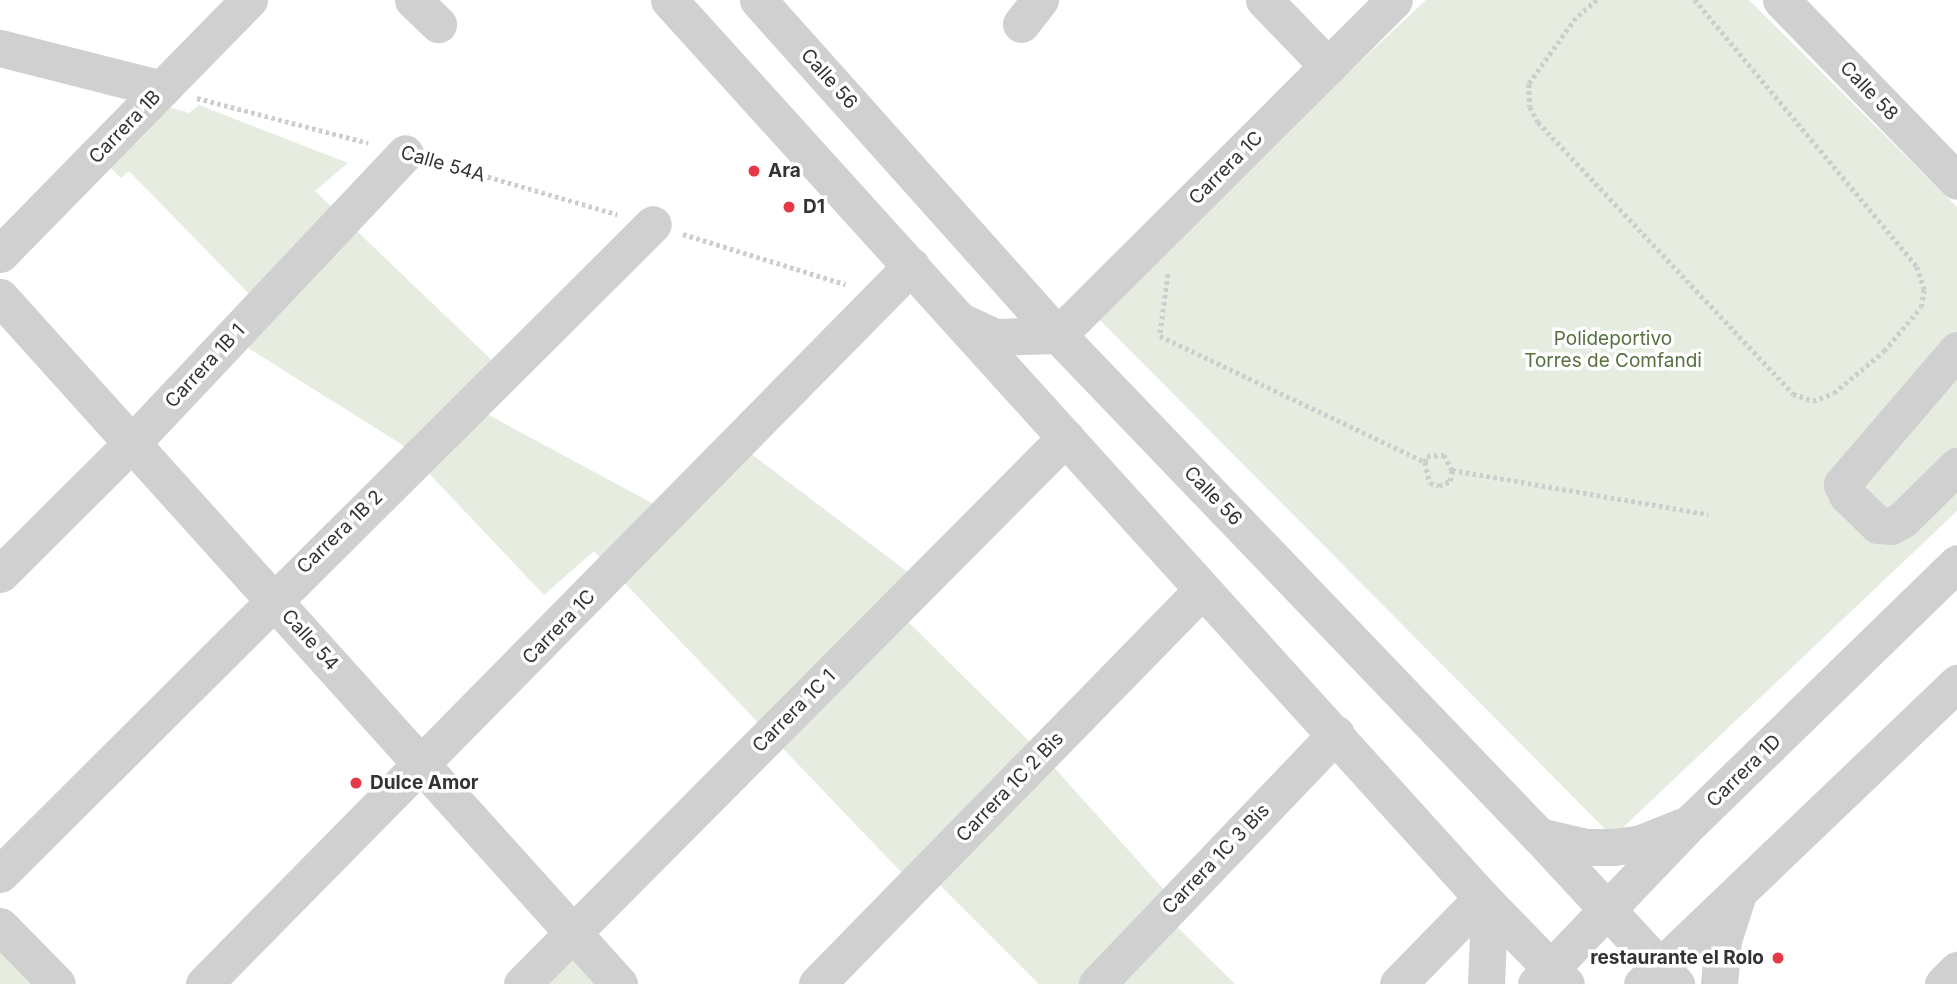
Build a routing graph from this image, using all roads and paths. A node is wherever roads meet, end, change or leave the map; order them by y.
1 (249, 0) edge
2 (669, 0) edge
3 (1264, 0) edge
4 (1394, 0) edge
5 (1597, 0) edge
6 (1694, 0) edge
7 (1781, 0) edge
8 (766, 3) edge
9 (0, 48) edge
10 (1328, 66) junction
11 (162, 89) junction
12 (405, 153) junction
13 (1957, 181) edge
14 (653, 224) junction
15 (0, 254) edge
16 (1170, 261) dead end
17 (911, 266) junction
18 (882, 296) junction
19 (0, 297) edge
20 (962, 321) junction
21 (1058, 335) junction
22 (1957, 350) edge
23 (1066, 436) junction
24 (132, 443) junction
25 (1425, 462) junction
26 (1957, 466) edge
27 (1452, 470) junction
28 (1708, 514) dead end
29 (1957, 563) edge
30 (0, 575) edge
31 (1202, 590) junction
32 (272, 598) junction
33 (1957, 684) edge
34 (1336, 734) junction
35 (423, 765) junction
36 (1691, 822) junction
37 (1539, 836) junction
38 (0, 874) edge
39 (1740, 890) junction
40 (1482, 898) junction
41 (1607, 910) junction
42 (0, 926) edge
43 (573, 934) junction
44 (1957, 971) edge
45 (1659, 978) edge
46 (1551, 979) edge
47 (57, 984) edge
48 (204, 984) edge
49 (522, 984) edge
50 (619, 984) edge
51 (817, 984) edge
52 (1097, 984) edge
53 (1398, 984) edge
54 (1486, 984) edge
55 (1719, 984) edge
56 (1943, 984) edge

1 - 11 street, Carrera 1B
2 - 17 street
3 - 10 street
4 - 10 street, Carrera 1C
5 - 6 path
7 - 13 street, Calle 58
8 - 21 street, Calle 56
9 - 11 street
10 - 21 street, Carrera 1C
11 - 12 path, Calle 54A
11 - 15 street, Carrera 1B
12 - 14 path, Calle 54A
12 - 24 street, Carrera 1B 1
14 - 18 path, Calle 54A
14 - 32 street, Carrera 1B 2
16 - 25 path
17 - 18 street, Carrera 1C
17 - 20 street
18 - 35 street, Carrera 1C
19 - 24 street, Calle 54
20 - 21 street
20 - 23 street
21 - 37 street, Calle 56
22 - 26 street
23 - 31 street
23 - 43 street, Carrera 1C 1
24 - 30 street, Carrera 1B 1
24 - 32 street, Calle 54
25 - 27 path
25 - 27 path
27 - 28 path
29 - 36 street, Carrera 1D
31 - 34 street
31 - 51 street, Carrera 1C 2 Bis
32 - 35 street, Calle 54
32 - 38 street, Carrera 1B 2
33 - 39 street
34 - 40 street
34 - 52 street, Carrera 1C 3 Bis
35 - 43 street, Calle 54
35 - 48 street, Carrera 1C
36 - 37 street
36 - 41 street, Carrera 1D
37 - 41 street, Calle 56
39 - 45 street
39 - 55 street
40 - 46 street
40 - 53 street
40 - 54 street
41 - 45 street, Calle 56
41 - 46 street, Carrera 1D
42 - 47 street
43 - 49 street, Carrera 1C 1
43 - 50 street, Calle 54
44 - 56 street

